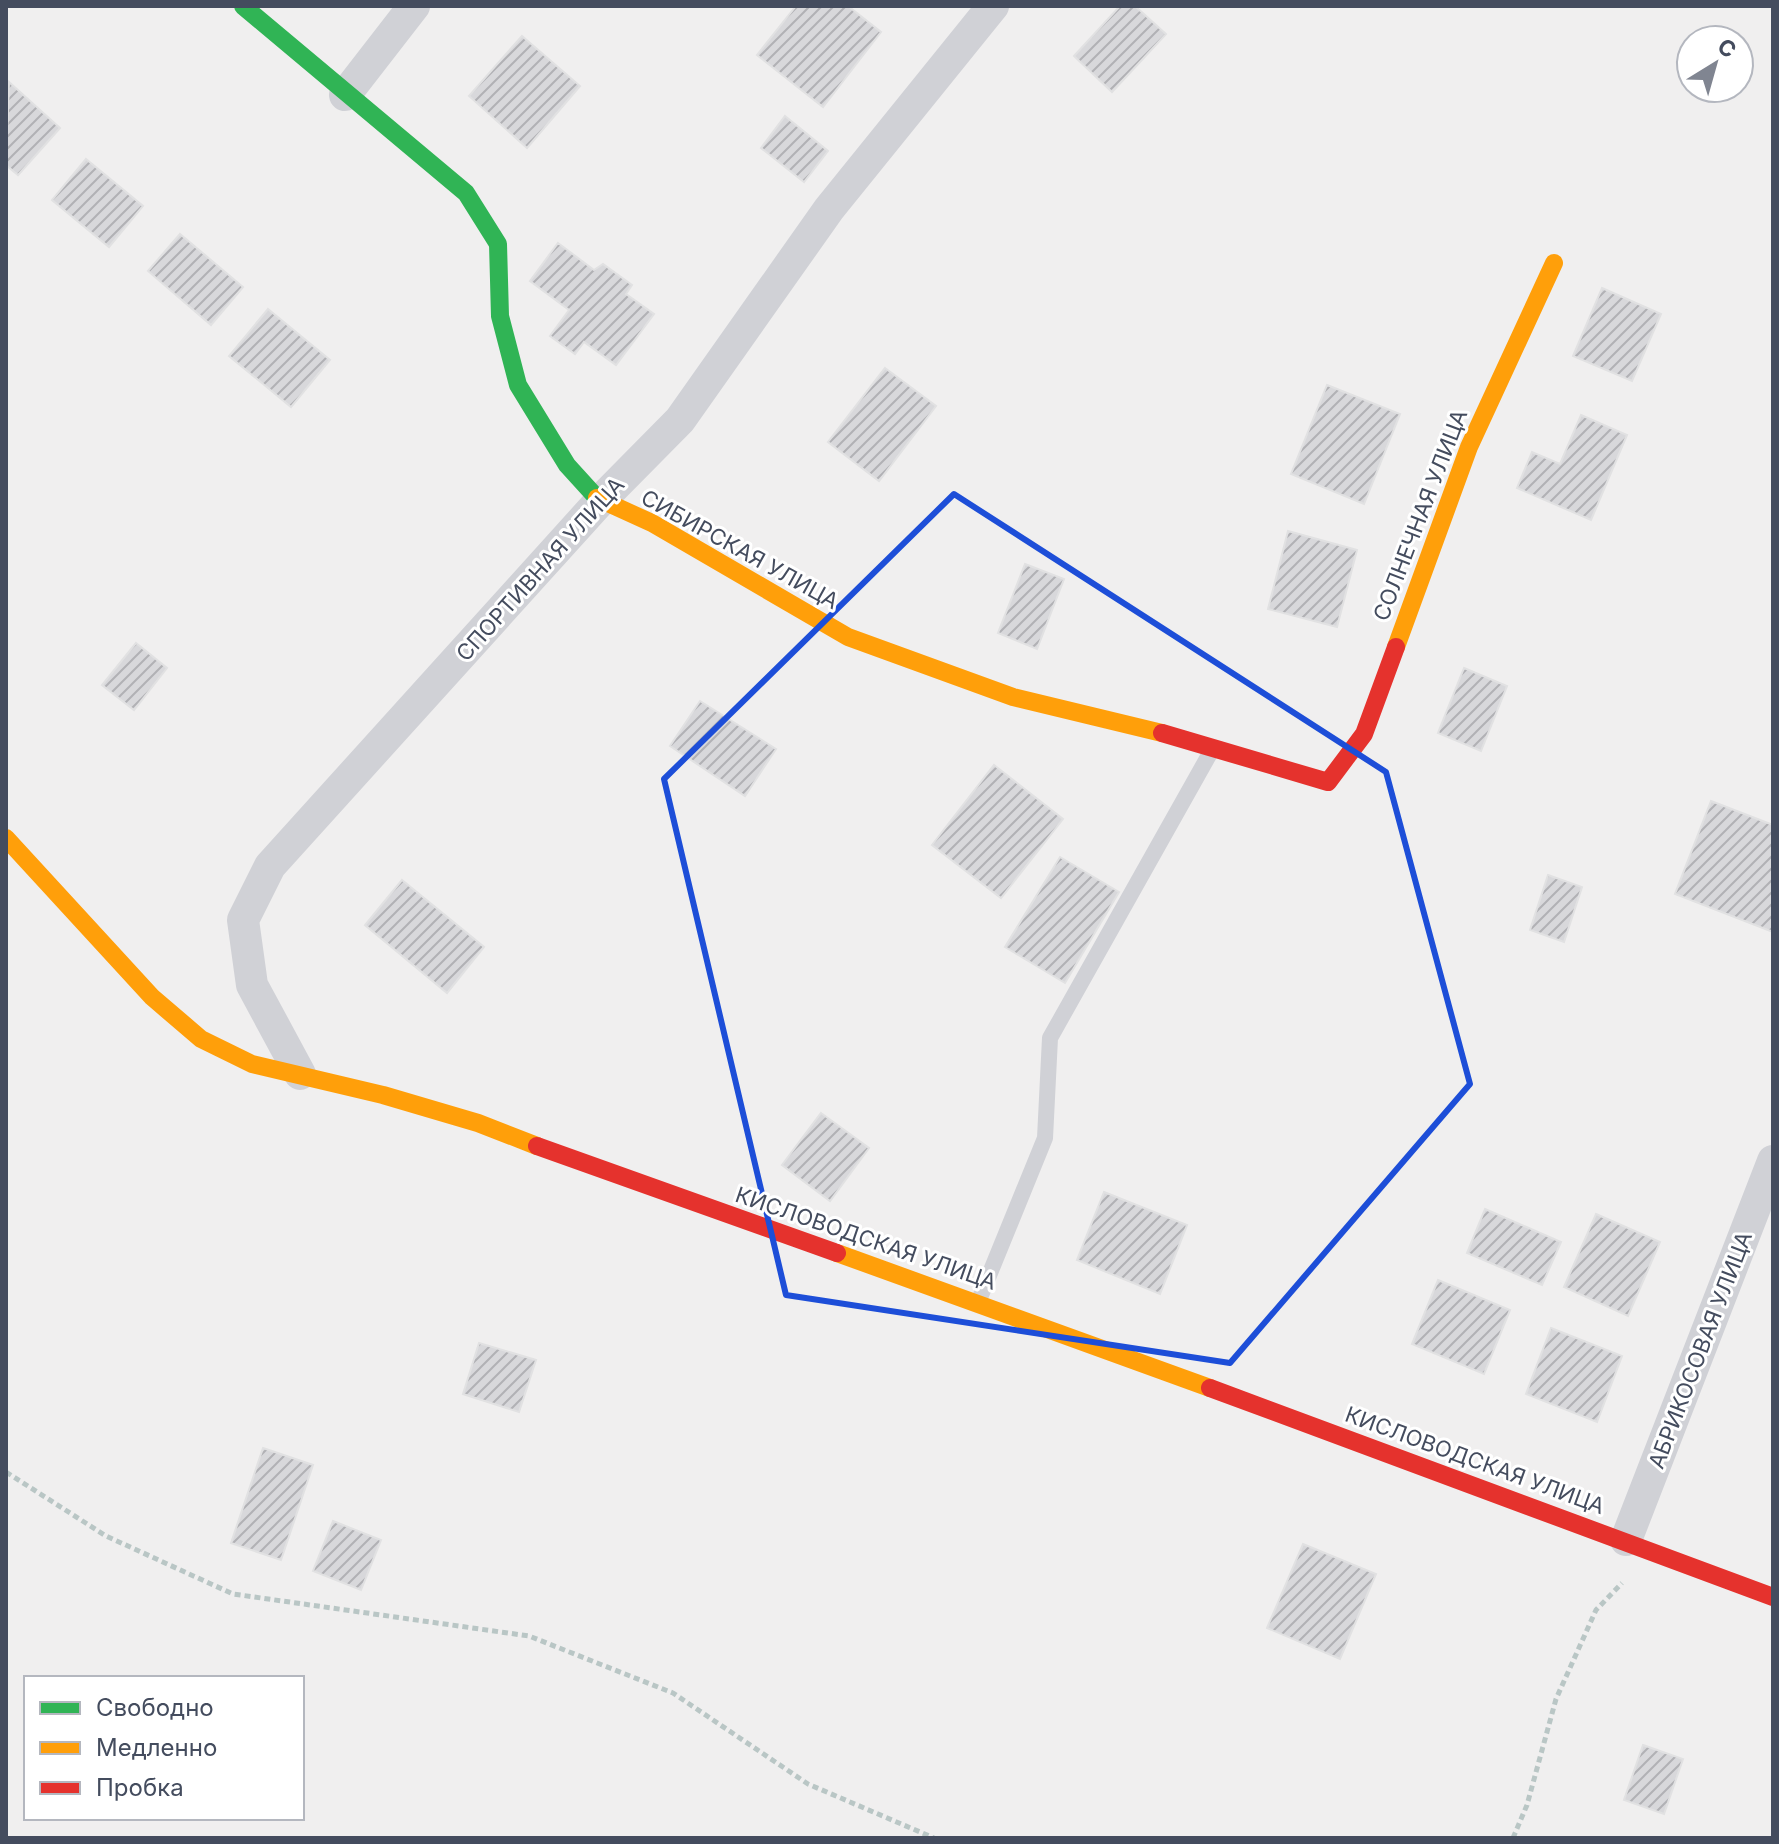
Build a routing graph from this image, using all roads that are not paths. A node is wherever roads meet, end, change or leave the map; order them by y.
1 (243, 6) edge
2 (414, 6) edge
3 (993, 6) edge
4 (345, 95) junction
5 (1554, 263) dead end
6 (600, 501) junction
7 (1214, 746) junction
8 (1328, 782) joint
9 (6, 838) edge
10 (300, 1074) junction
11 (1773, 1161) edge
12 (978, 1302) junction
13 (1640, 1545) junction
14 (1773, 1597) edge

1 - 4 street, СИБИРСКАЯ УЛИЦА
2 - 4 street
3 - 6 street, СПОРТИВНАЯ УЛИЦА
4 - 6 street, СИБИРСКАЯ УЛИЦА
5 - 8 street, СОЛНЕЧНАЯ УЛИЦА
6 - 7 street, СИБИРСКАЯ УЛИЦА
6 - 10 street, СПОРТИВНАЯ УЛИЦА
7 - 8 street, СИБИРСКАЯ УЛИЦА
7 - 12 lane
9 - 10 street, КИСЛОВОДСКАЯ УЛИЦА
10 - 12 street, КИСЛОВОДСКАЯ УЛИЦА
11 - 13 street, АБРИКОСОВАЯ УЛИЦА
12 - 13 street, КИСЛОВОДСКАЯ УЛИЦА
13 - 14 street, КИСЛОВОДСКАЯ УЛИЦА

